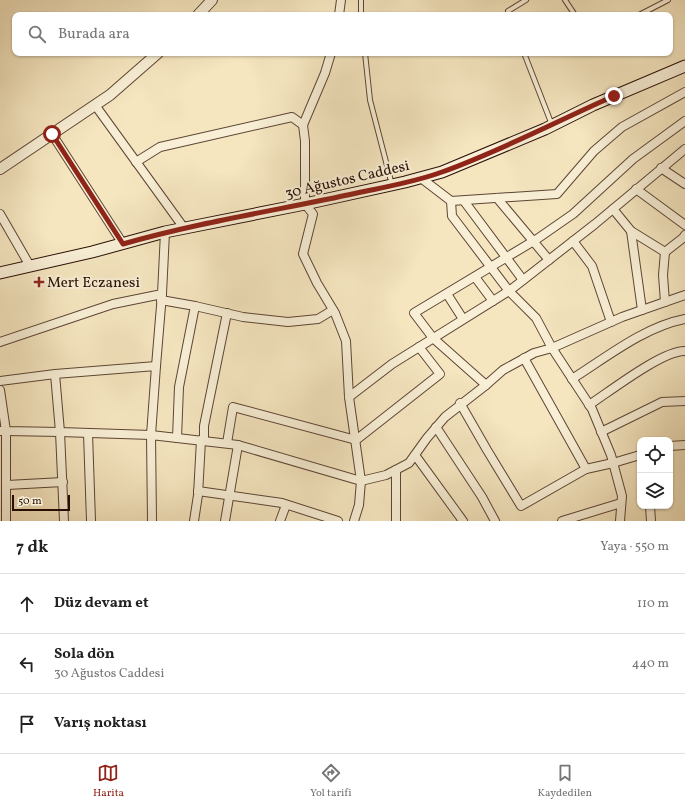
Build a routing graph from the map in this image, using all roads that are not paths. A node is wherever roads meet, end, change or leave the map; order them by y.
1 (212, 0) edge
2 (341, 0) edge
3 (361, 0) edge
4 (526, 0) edge
5 (565, 0) edge
6 (668, 0) edge
7 (201, 12) edge
8 (339, 12) edge
9 (361, 12) edge
10 (508, 12) edge
11 (573, 12) edge
12 (646, 12) edge
13 (155, 56) edge
14 (330, 56) edge
15 (365, 56) edge
16 (525, 56) edge
17 (685, 66) edge
18 (685, 92) edge
19 (95, 105) junction
20 (685, 121) edge
21 (303, 125) junction
22 (552, 125) junction
23 (52, 134) junction
24 (685, 149) edge
25 (136, 162) junction
26 (0, 168) edge
27 (661, 168) junction
28 (421, 178) junction
29 (685, 184) edge
30 (392, 185) junction
31 (636, 189) junction
32 (497, 198) junction
33 (451, 201) junction
34 (464, 201) junction
35 (305, 204) junction
36 (612, 209) junction
37 (0, 214) edge
38 (685, 225) edge
39 (184, 228) junction
40 (630, 231) junction
41 (165, 232) junction
42 (685, 235) edge
43 (534, 241) junction
44 (573, 241) junction
45 (123, 244) junction
46 (665, 252) junction
47 (507, 258) junction
48 (549, 260) junction
49 (30, 266) junction
50 (491, 267) junction
51 (0, 273) edge
52 (475, 277) junction
53 (523, 280) junction
54 (509, 291) junction
55 (447, 294) junction
56 (685, 295) edge
57 (161, 297) junction
58 (493, 301) junction
59 (665, 302) junction
60 (195, 306) junction
61 (334, 310) junction
62 (642, 310) junction
63 (227, 313) junction
64 (463, 319) junction
65 (685, 319) edge
66 (611, 322) junction
67 (433, 338) junction
68 (0, 342) edge
69 (419, 347) junction
70 (552, 348) junction
71 (685, 351) edge
72 (524, 358) junction
73 (156, 366) junction
74 (55, 374) junction
75 (572, 379) junction
76 (0, 381) edge
77 (486, 385) junction
78 (0, 390) edge
79 (349, 396) junction
80 (685, 401) edge
81 (460, 404) junction
82 (589, 405) junction
83 (436, 427) junction
84 (3, 431) edge
85 (60, 432) junction
86 (601, 432) junction
87 (88, 433) junction
88 (151, 435) junction
89 (177, 438) junction
90 (202, 440) junction
91 (356, 440) junction
92 (227, 444) junction
93 (238, 445) junction
94 (685, 445) edge
95 (673, 446) edge
96 (415, 455) junction
97 (637, 455) edge
98 (613, 463) junction
99 (586, 469) junction
100 (396, 470) junction
101 (362, 481) junction
102 (63, 482) junction
103 (7, 485) junction
104 (198, 491) junction
105 (229, 495) junction
106 (621, 503) junction
107 (286, 505) junction
108 (650, 509) edge
109 (313, 517) edge
110 (6, 521) edge
111 (64, 521) edge
112 (91, 521) edge
113 (152, 521) edge
114 (194, 521) edge
115 (225, 521) edge
116 (280, 521) edge
117 (338, 521) edge
118 (354, 521) edge
119 (396, 521) edge
120 (463, 521) edge
121 (495, 521) edge
122 (562, 521) edge
123 (620, 521) edge
124 (651, 521) edge

1 - 7 street
2 - 8 street
3 - 9 lane
4 - 10 lane
5 - 11 lane
6 - 12 lane
13 - 19 street
14 - 21 street
15 - 30 lane
16 - 22 lane
17 - 22 main road, 30 Ağustos Caddesi
18 - 32 street
19 - 23 street
19 - 25 street
20 - 43 street
21 - 25 street
21 - 35 street
22 - 28 main road, 30 Ağustos Caddesi
23 - 26 street
23 - 45 street
24 - 27 street
25 - 39 street
27 - 29 street
27 - 31 street
28 - 30 main road, 30 Ağustos Caddesi
28 - 33 street
30 - 35 main road, 30 Ağustos Caddesi
31 - 36 street
31 - 38 street
32 - 34 street
32 - 43 street
33 - 34 street
33 - 50 street
34 - 47 street
35 - 39 main road, 30 Ağustos Caddesi
35 - 61 street
36 - 40 street
36 - 44 street
37 - 49 street
39 - 41 main road, 30 Ağustos Caddesi
40 - 46 street
40 - 62 street
41 - 45 main road, 30 Ağustos Caddesi
41 - 57 street
42 - 46 street
43 - 47 street
43 - 48 street
44 - 48 street
44 - 66 street
45 - 49 main road, 30 Ağustos Caddesi
46 - 59 street
47 - 50 street
47 - 53 street
48 - 53 street
49 - 51 main road, 30 Ağustos Caddesi
50 - 52 street
50 - 54 street
52 - 55 street
52 - 58 street
53 - 54 street
54 - 58 street
54 - 70 street
55 - 64 street
55 - 67 street
56 - 59 street
57 - 60 street
57 - 68 street
57 - 73 street
58 - 64 street
59 - 62 street
60 - 63 street
60 - 89 street
61 - 63 street
61 - 79 street
62 - 66 street
63 - 90 street
64 - 67 street
65 - 75 street
66 - 70 street
67 - 69 street
67 - 77 street
69 - 79 street
69 - 91 street
70 - 72 street
70 - 75 street
71 - 82 street
72 - 77 street
72 - 99 street
73 - 74 street
73 - 88 street
74 - 76 street
74 - 85 street
75 - 82 street
77 - 81 street
78 - 84 street
79 - 91 street
80 - 86 street
81 - 83 street
81 - 99 street
82 - 86 street
83 - 96 street
83 - 121 street
84 - 85 street
84 - 103 street
85 - 87 street
85 - 102 street
86 - 98 street
87 - 88 street
87 - 112 street
88 - 89 street
88 - 113 street
89 - 90 street
90 - 92 street
90 - 104 street
91 - 92 street
91 - 101 street
92 - 93 street
93 - 101 street
93 - 105 street
94 - 95 street
96 - 100 street
96 - 120 street
97 - 98 street
98 - 99 street
98 - 106 street
100 - 101 street
100 - 119 street
101 - 118 street
102 - 103 street
102 - 111 street
103 - 110 street
104 - 105 street
104 - 114 street
105 - 107 street
105 - 115 street
106 - 122 street
106 - 123 street
107 - 109 street
107 - 116 street
108 - 124 street
109 - 117 street

